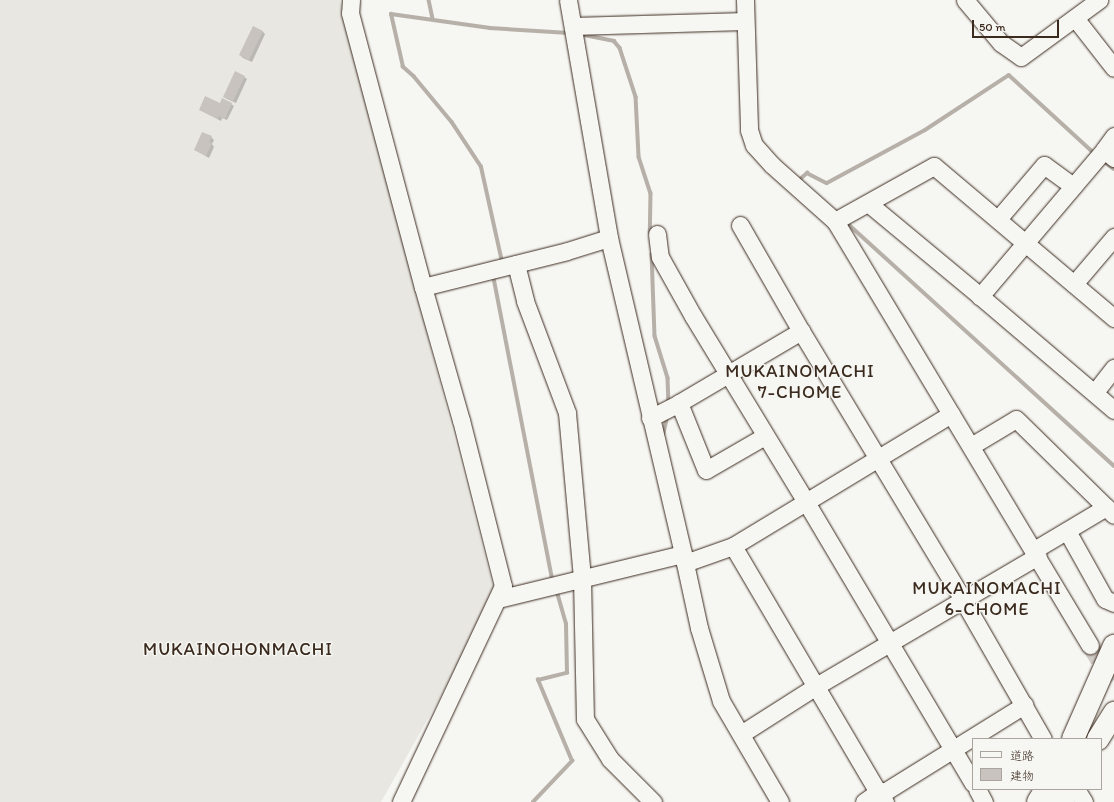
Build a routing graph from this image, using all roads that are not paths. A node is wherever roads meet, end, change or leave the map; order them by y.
1 (351, 0) edge
2 (568, 0) edge
3 (745, 0) edge
4 (965, 0) edge
5 (1099, 0) edge
6 (1075, 18) junction
7 (745, 21) junction
8 (573, 26) junction
9 (1114, 68) edge
10 (1114, 136) edge
11 (1103, 156) edge
12 (1073, 186) junction
13 (868, 204) junction
14 (998, 219) junction
15 (835, 222) junction
16 (740, 225) dead end
17 (657, 234) dead end
18 (1114, 237) edge
19 (609, 238) junction
20 (1025, 243) junction
21 (516, 264) junction
22 (1074, 284) junction
23 (423, 287) junction
24 (980, 296) junction
25 (1114, 318) edge
26 (801, 331) junction
27 (1114, 368) edge
28 (729, 374) junction
29 (1095, 392) junction
30 (679, 403) junction
31 (1114, 410) edge
32 (952, 414) junction
33 (650, 418) junction
34 (765, 436) junction
35 (971, 446) junction
36 (878, 459) junction
37 (806, 502) junction
38 (1110, 511) edge
39 (1067, 531) junction
40 (733, 546) junction
41 (1036, 553) junction
42 (684, 559) junction
43 (582, 578) junction
44 (498, 599) junction
45 (963, 600) junction
46 (1114, 603) edge
47 (889, 643) junction
48 (1090, 645) tunnel mouth
49 (1114, 646) edge
50 (1114, 675) edge
51 (816, 686) junction
52 (1024, 705) junction
53 (1114, 713) edge
54 (1114, 725) edge
55 (741, 734) junction
56 (1042, 738) edge
57 (1074, 738) edge
58 (1075, 738) edge
59 (1099, 738) edge
60 (1102, 740) edge
61 (953, 749) junction
62 (972, 781) edge
63 (978, 790) edge
64 (1045, 790) edge
65 (1067, 790) edge
66 (1077, 790) edge
67 (882, 797) edge
68 (401, 802) edge
69 (653, 802) edge
70 (780, 802) edge
71 (864, 802) edge
72 (984, 802) edge
73 (1038, 802) edge
74 (1061, 802) edge
75 (1084, 802) edge

1 - 23 street
2 - 8 street
3 - 7 street
4 - 6 street
5 - 6 street
6 - 9 street
7 - 8 street
7 - 15 street
8 - 19 street
10 - 11 street
11 - 12 street
12 - 14 street
12 - 20 street
13 - 14 street
13 - 15 street
13 - 24 street
14 - 20 street
15 - 32 street
16 - 26 street
17 - 28 street
18 - 22 street
19 - 21 street
19 - 33 street
20 - 22 street
20 - 24 street
21 - 23 street
21 - 43 street
22 - 25 street
23 - 44 street
24 - 29 street
26 - 28 street
26 - 36 street
27 - 29 street
28 - 30 street
28 - 34 street
29 - 31 street
30 - 33 street
30 - 34 street
32 - 35 street
32 - 36 street
33 - 42 street
34 - 37 street
35 - 38 street
35 - 41 street
36 - 37 street
36 - 45 street
37 - 40 street
37 - 47 street
38 - 39 street
39 - 41 street
39 - 46 street
40 - 42 street
40 - 51 street
41 - 45 street
41 - 48 street
42 - 43 street
42 - 55 street
43 - 44 street
43 - 69 street
44 - 68 street
45 - 47 street
45 - 52 street
47 - 51 street
47 - 61 street
49 - 57 highway
50 - 58 highway
51 - 55 street
51 - 67 street
52 - 56 street
52 - 61 street
53 - 59 highway
54 - 60 highway
55 - 70 street
61 - 62 street
61 - 67 street
63 - 72 street
64 - 73 highway
65 - 74 highway
66 - 75 street
67 - 71 street

